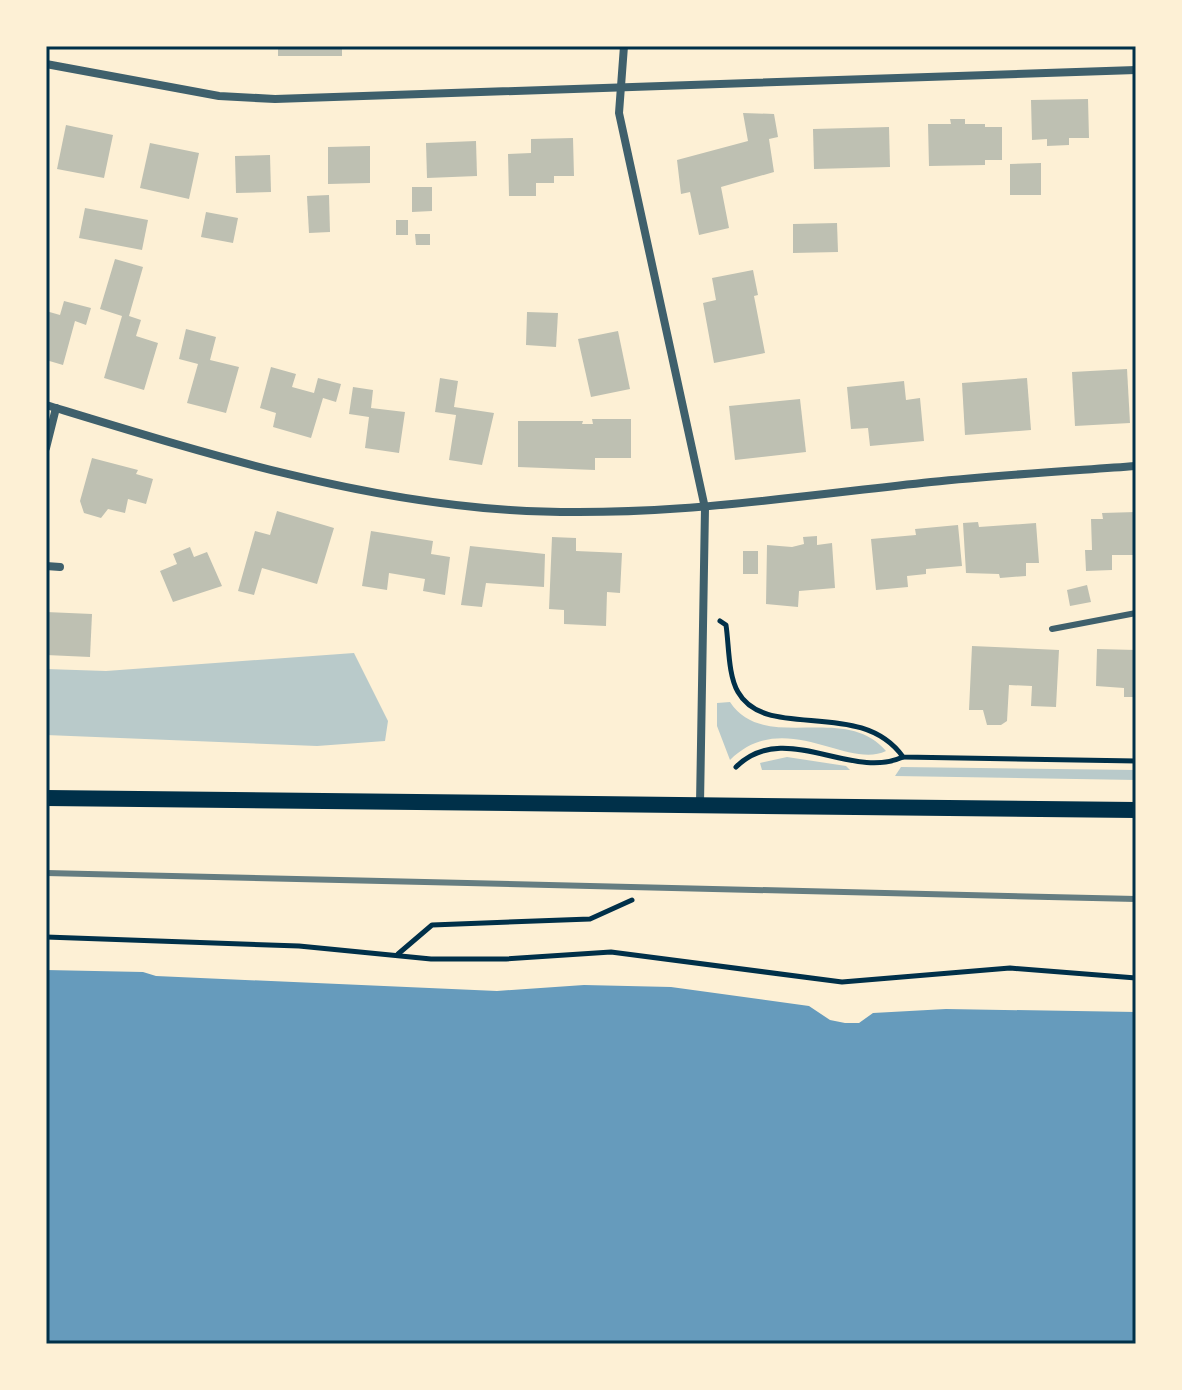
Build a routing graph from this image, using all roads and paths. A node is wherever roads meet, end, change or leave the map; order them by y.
1 (624, 46) edge
2 (46, 64) edge
3 (1136, 70) edge
4 (620, 88) junction
5 (46, 405) edge
6 (56, 408) junction
7 (46, 448) edge
8 (1136, 466) edge
9 (705, 508) junction
10 (46, 566) edge
11 (60, 567) dead end
12 (706, 611) junction
13 (1136, 613) edge
14 (1052, 629) dead end
15 (903, 757) junction
16 (1136, 761) edge
17 (736, 767) dead end
18 (46, 798) edge
19 (700, 804) junction
20 (1136, 810) edge
21 (632, 900) dead end
22 (46, 937) edge
23 (398, 954) junction
24 (1136, 978) edge

1 - 4 street
2 - 4 street
3 - 4 street
4 - 9 street
5 - 6 street
6 - 7 street
6 - 9 street
8 - 9 street
9 - 12 street
10 - 11 street
12 - 15 path
12 - 19 street
13 - 14 lane
15 - 16 path
15 - 17 path
18 - 19 main road
19 - 20 main road
21 - 23 path
22 - 23 path
23 - 24 path

